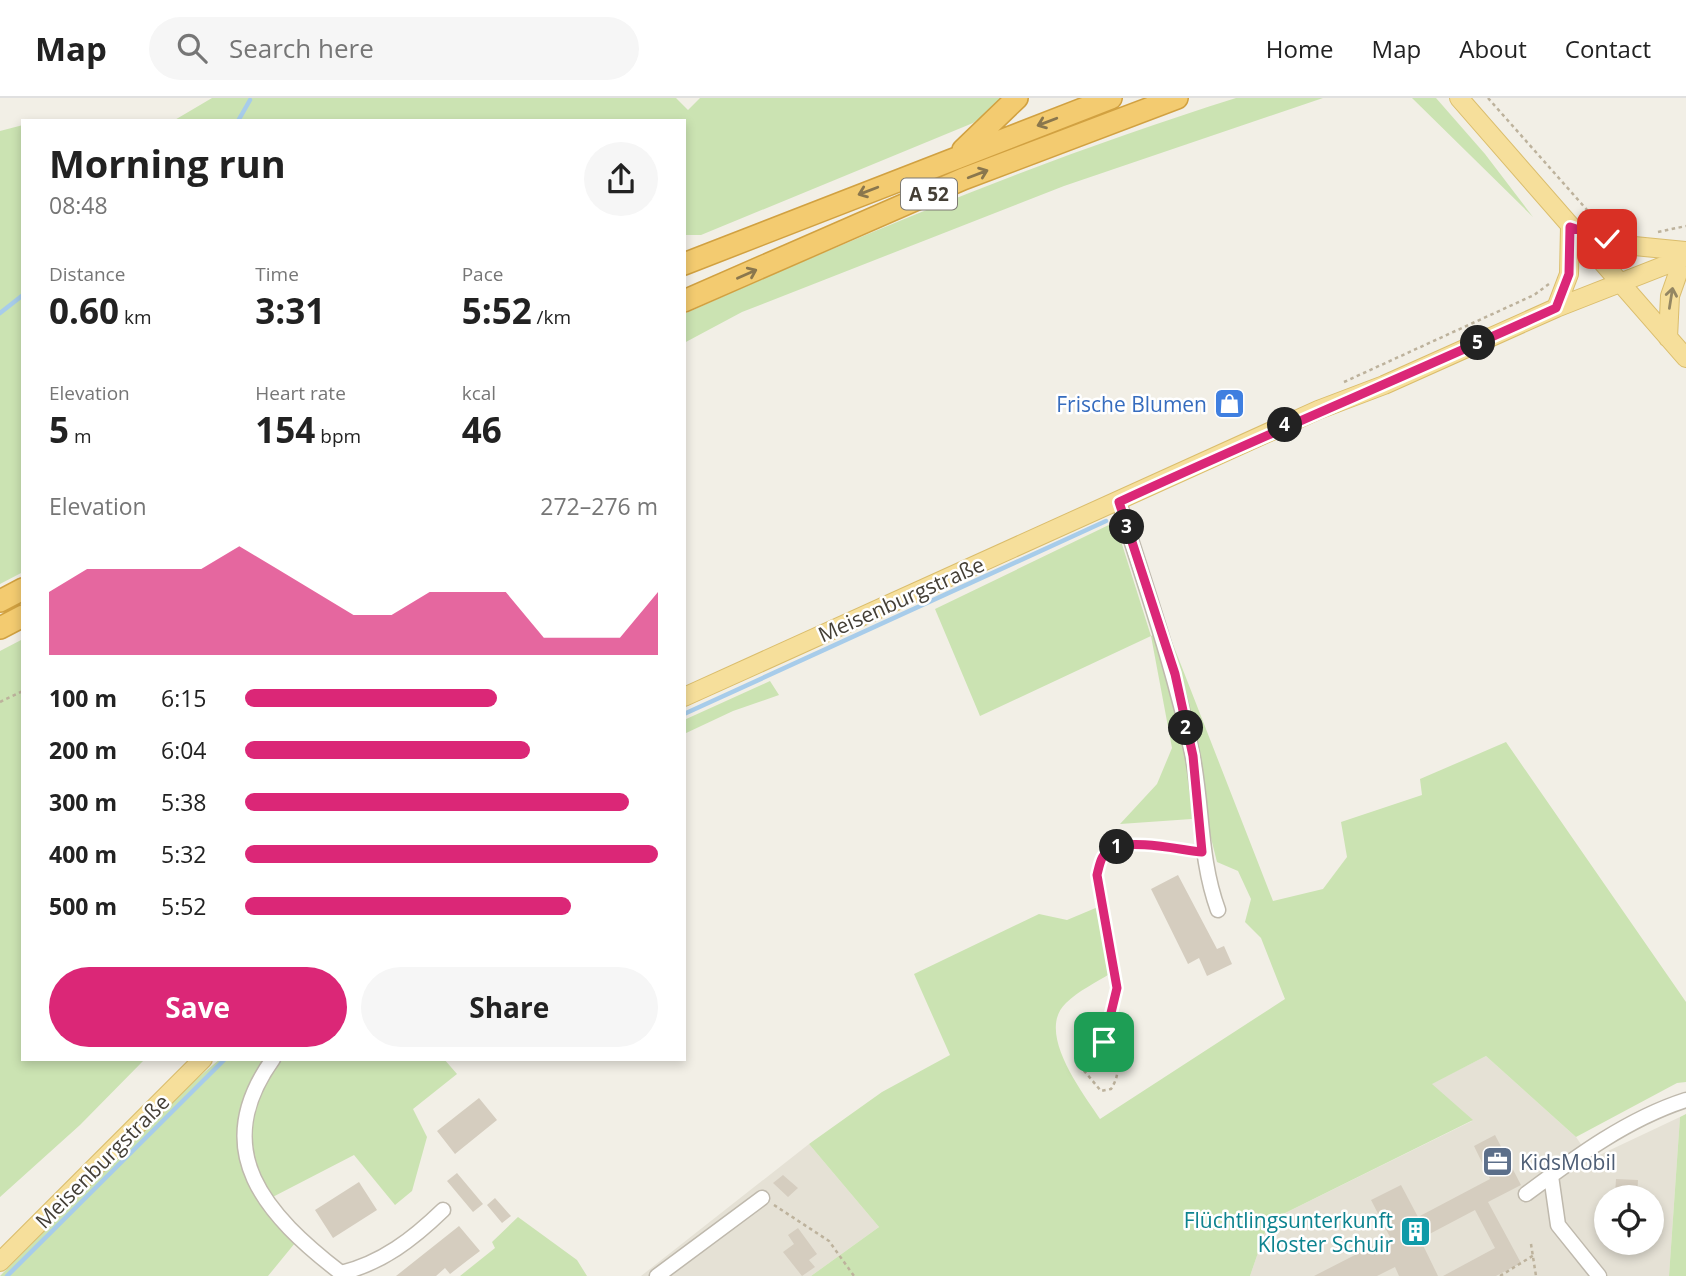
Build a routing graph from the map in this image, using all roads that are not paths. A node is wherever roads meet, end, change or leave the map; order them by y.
1 (1017, 98) edge
2 (1111, 98) edge
3 (1177, 98) edge
4 (1459, 98) edge
5 (955, 157) junction
6 (1570, 227) junction
7 (1685, 256) edge
8 (686, 263) edge
9 (1620, 285) junction
10 (686, 300) edge
11 (1556, 308) junction
12 (1668, 338) junction
13 (1686, 358) edge
14 (1119, 502) junction
15 (21, 590) edge
16 (0, 601) edge
17 (21, 616) edge
18 (0, 628) edge
19 (686, 696) edge
20 (1218, 910) dead end
21 (201, 1061) edge
22 (272, 1061) edge
23 (1686, 1100) edge
24 (1551, 1175) junction
25 (1526, 1194) dead end
26 (762, 1198) road end
27 (443, 1210) dead end
28 (0, 1262) edge
29 (1593, 1274) edge
30 (657, 1276) edge

1 - 5 highway
2 -> 5 highway, A 52
10 -> 3 highway, A 52
4 - 6 main road
5 -> 8 highway, A 52
6 - 7 main road
6 - 9 main road
6 - 11 main road
7 - 9 main road, Meisenburgstraße
12 -> 7 main road
9 - 11 main road, Meisenburgstraße
9 - 12 main road
11 - 14 main road, Meisenburgstraße
12 - 13 main road
14 - 19 main road, Meisenburgstraße
14 - 20 street
15 - 16 highway
17 - 18 highway
21 - 28 main road, Meisenburgstraße
22 - 27 street
23 - 24 street
24 - 25 street
24 - 29 street
26 - 30 street

